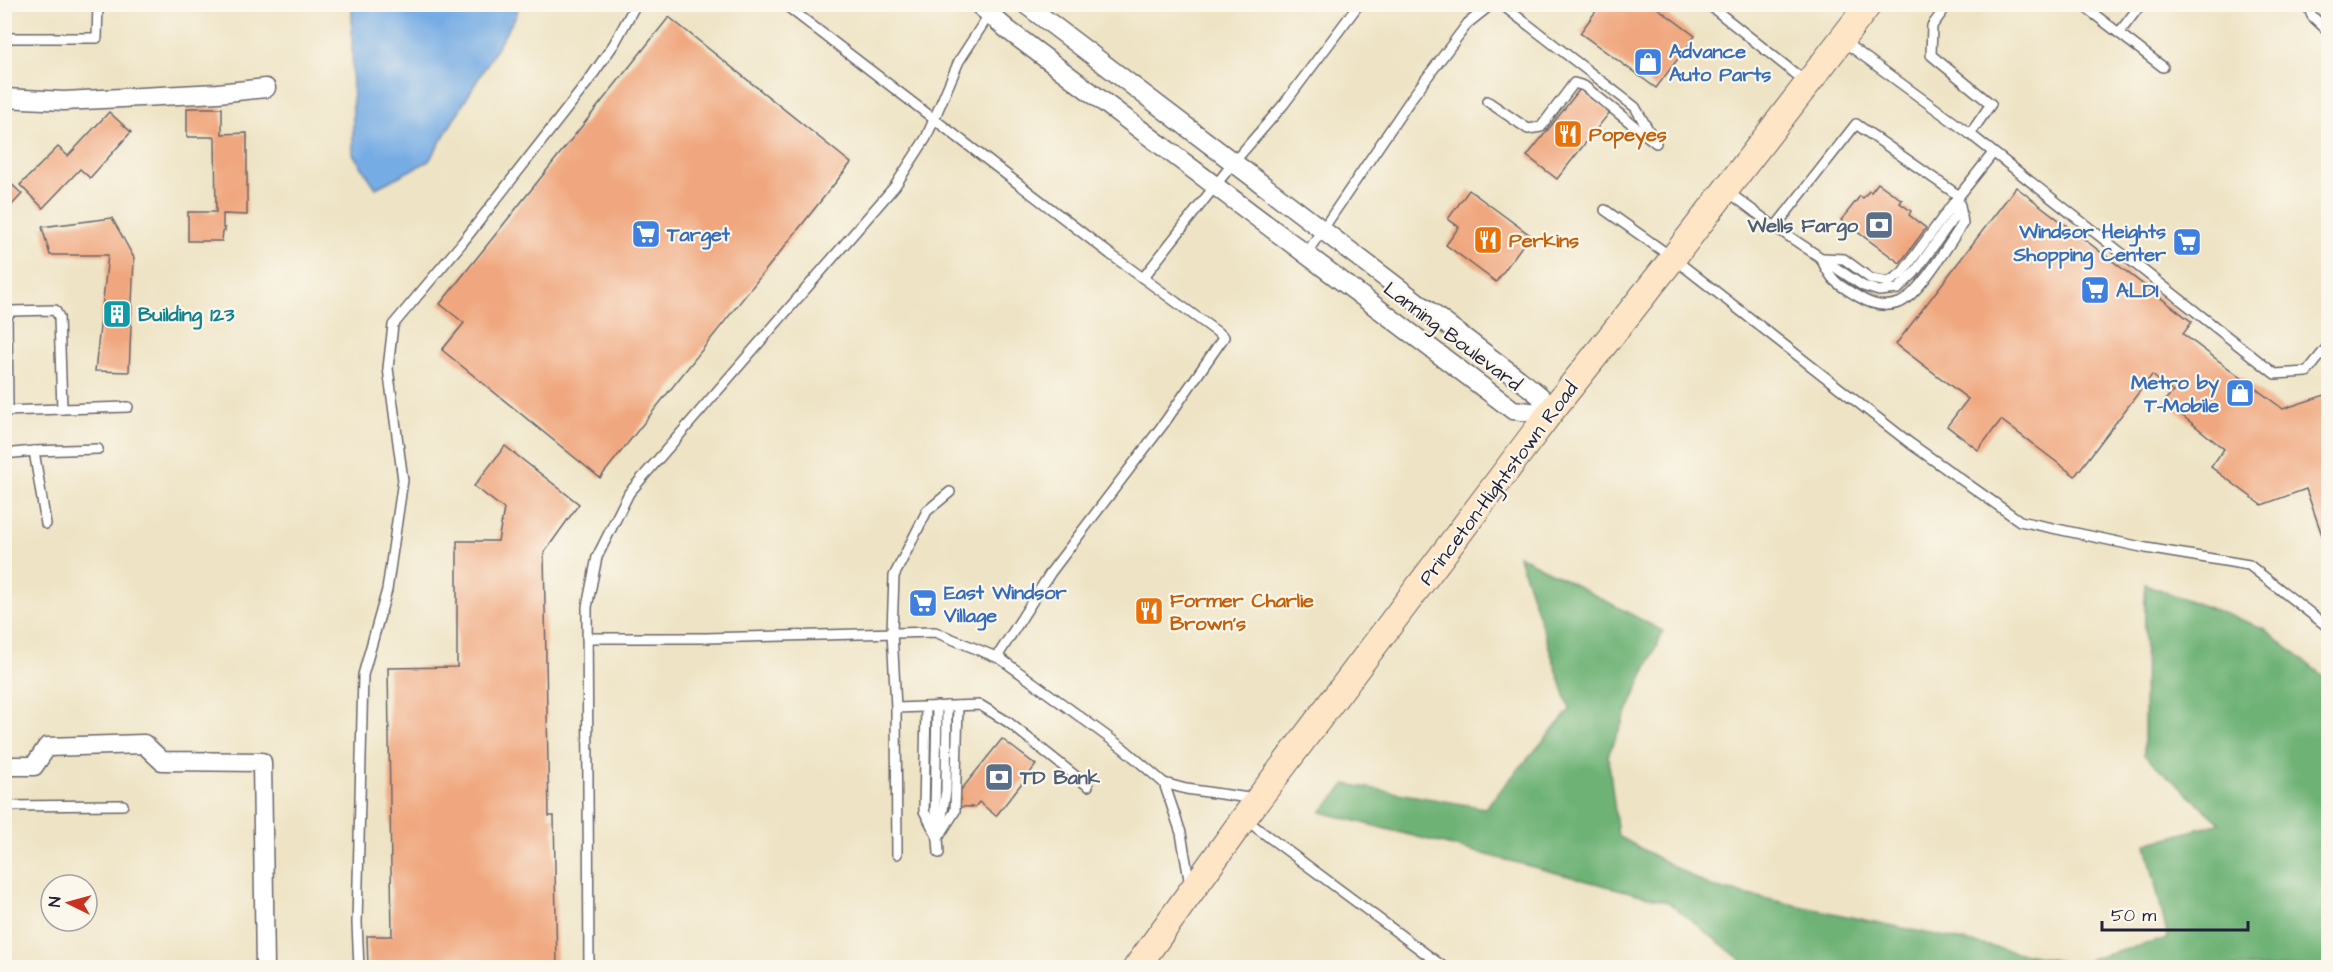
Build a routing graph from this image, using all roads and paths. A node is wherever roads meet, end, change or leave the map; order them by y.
1 (98, 4) edge
2 (636, 4) edge
3 (784, 4) edge
4 (1025, 4) edge
5 (1359, 4) edge
6 (1492, 4) edge
7 (1501, 4) edge
8 (1708, 4) edge
9 (1869, 4) edge
10 (1948, 4) edge
11 (2081, 4) edge
12 (2142, 4) edge
13 (2307, 4) edge
14 (988, 8) edge
15 (2328, 32) edge
16 (2119, 33) junction
17 (4, 38) edge
18 (1841, 40) junction
19 (2163, 67) dead end
20 (1807, 83) junction
21 (266, 88) dead end
22 (4, 98) edge
23 (1487, 100) dead end
24 (934, 119) junction
25 (1970, 134) junction
26 (1993, 153) junction
27 (1233, 163) junction
28 (1216, 185) junction
29 (1725, 190) junction
30 (1959, 196) junction
31 (1605, 210) dead end
32 (1775, 227) junction
33 (1324, 230) junction
34 (1306, 254) junction
35 (1820, 257) junction
36 (1673, 258) junction
37 (1143, 278) junction
38 (2328, 346) edge
39 (128, 407) dead end
40 (62, 409) junction
41 (6, 411) edge
42 (1549, 414) junction
43 (98, 449) dead end
44 (34, 451) junction
45 (4, 454) edge
46 (950, 492) dead end
47 (46, 524) dead end
48 (2328, 627) edge
49 (892, 632) junction
50 (587, 638) junction
51 (997, 657) junction
52 (936, 706) junction
53 (947, 706) junction
54 (958, 706) junction
55 (896, 708) junction
56 (926, 708) junction
57 (4, 766) edge
58 (1164, 783) junction
59 (1088, 786) dead end
60 (123, 805) dead end
61 (4, 806) edge
62 (1252, 809) junction
63 (938, 838) junction
64 (939, 853) dead end
65 (897, 854) dead end
66 (1191, 890) junction
67 (264, 968) edge
68 (358, 968) edge
69 (589, 968) edge
70 (1136, 968) edge
71 (1445, 968) edge

1 - 17 lane
2 - 68 lane
3 - 24 lane
4 - 27 street, Lanning Boulevard
5 - 27 lane
6 - 33 lane
7 - 23 lane
8 - 20 lane
9 - 18 main road, Princeton-Hightstown Road
10 - 25 lane
11 - 16 lane
12 - 16 lane
13 - 15 lane
14 - 24 lane
14 - 28 street, Lanning Boulevard
16 - 19 lane
18 - 20 main road, Princeton-Hightstown Road
18 - 25 lane
20 - 29 main road, Princeton-Hightstown Road
21 - 22 street
24 - 37 lane
24 - 50 lane
25 - 26 lane
26 - 30 lane
26 - 38 lane
27 - 28 lane
27 - 33 street, Lanning Boulevard
28 - 34 street, Lanning Boulevard
28 - 37 lane
29 - 32 lane
29 - 36 main road, Princeton-Hightstown Road
30 - 32 lane
30 - 35 lane
30 - 35 lane
31 - 36 lane
32 - 35 lane
33 - 34 lane
33 - 42 street, Lanning Boulevard
34 - 42 street, Lanning Boulevard
36 - 42 main road, Princeton-Hightstown Road
36 - 48 lane
37 - 51 lane
39 - 40 lane
40 - 41 lane
40 - 41 lane
42 - 62 main road, Princeton-Hightstown Road
43 - 44 lane
44 - 45 lane
44 - 47 lane
46 - 49 lane
49 - 50 lane
49 - 51 lane
49 - 55 lane
50 - 69 lane
51 - 58 lane
52 - 53 lane
52 - 56 lane
52 - 63 lane
53 - 54 lane
53 - 63 lane
54 - 59 lane
54 - 63 lane
55 - 56 lane
55 - 65 lane
56 - 63 lane
57 - 67 street
58 - 62 lane
58 - 66 lane
60 - 61 lane
62 - 66 main road, Princeton-Hightstown Road
62 - 71 lane
63 - 64 lane
66 - 70 main road, Princeton-Hightstown Road

